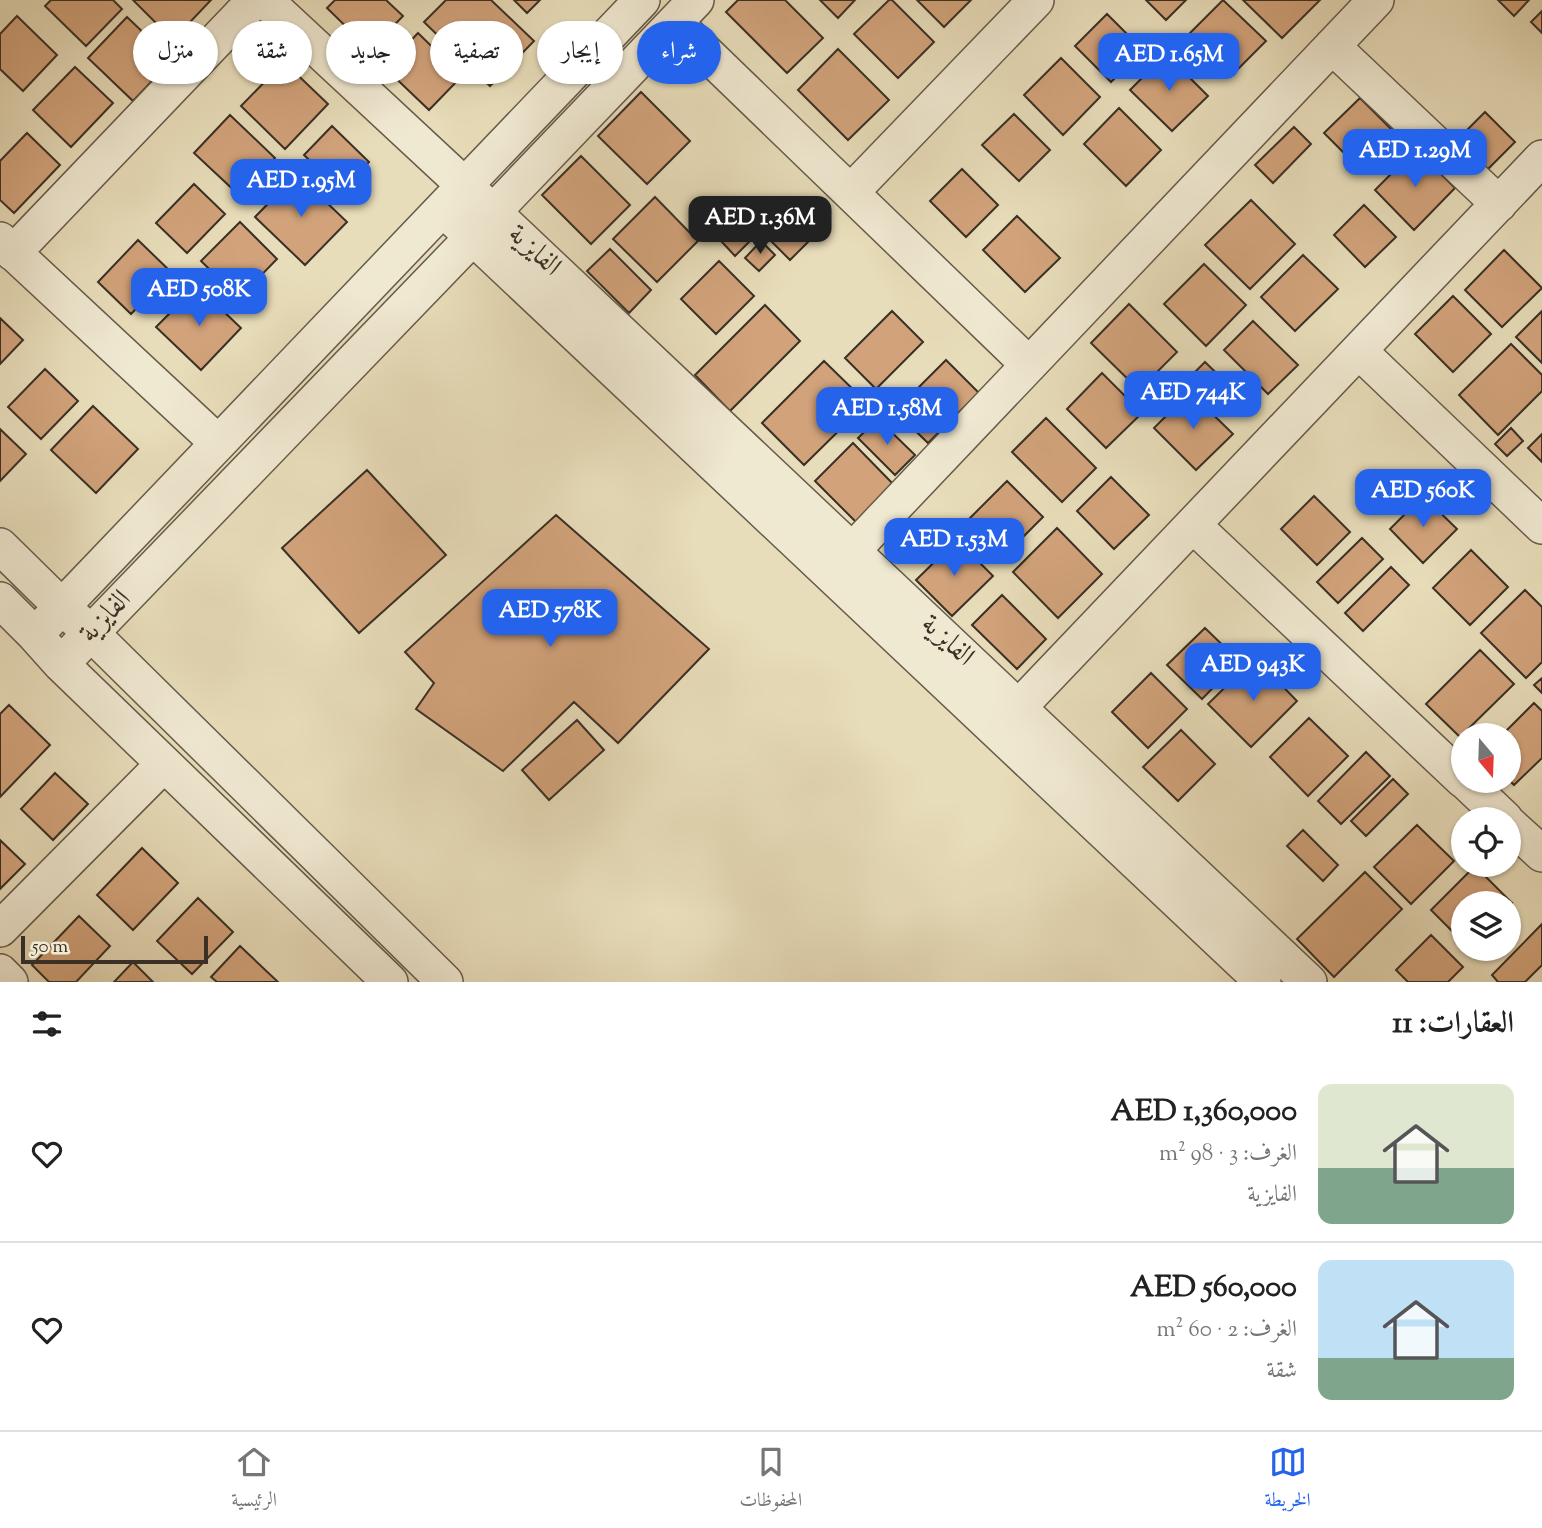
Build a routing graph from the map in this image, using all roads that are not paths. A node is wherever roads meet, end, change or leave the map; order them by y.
1 (255, 0) edge
2 (265, 0) edge
3 (642, 0) edge
4 (1036, 0) edge
5 (1375, 0) edge
6 (686, 11) edge
7 (1332, 46) junction
8 (1536, 175) edge
9 (851, 192) junction
10 (454, 197) junction
11 (1499, 204) junction
12 (483, 225) junction
13 (7, 246) edge
14 (1359, 351) junction
15 (1029, 365) junction
16 (218, 443) junction
17 (1194, 525) junction
18 (1542, 526) edge
19 (0, 546) edge
20 (852, 551) junction
21 (0, 600) edge
22 (62, 607) junction
23 (91, 633) junction
24 (35, 635) junction
25 (61, 664) junction
26 (1018, 708) junction
27 (164, 764) junction
28 (1451, 768) edge
29 (1478, 793) edge
30 (1492, 807) edge
31 (1521, 835) edge
32 (1542, 854) edge
33 (0, 929) edge
34 (0, 972) edge
35 (10, 982) edge
36 (390, 982) edge
37 (445, 982) edge
38 (1263, 982) edge
39 (1309, 982) edge

1 - 13 street
2 - 10 street
3 - 10 street, الفايزية
4 - 9 street
5 - 7 street
6 - 9 street
6 - 12 street, الفايزية
7 - 11 street
7 - 15 street
8 - 11 street
9 - 15 street
10 - 12 street, الفايزية
10 - 16 street, الفايزية
11 - 14 street
12 - 20 street, الفايزية
12 - 23 street, الفايزية
12 - 38 street, الفايزية
13 - 16 street
14 - 17 street
14 - 18 street
15 - 20 street
16 - 22 street, الفايزية
17 - 26 street
17 - 28 street
19 - 22 street
20 - 26 street, الفايزية
21 - 24 street
22 - 23 street
22 - 24 street, الفايزية
23 - 25 street, الفايزية
23 - 37 street
24 - 25 street
25 - 27 street
26 - 39 street, الفايزية
27 - 33 street
27 - 36 street
29 - 30 street
31 - 32 street
34 - 35 street

